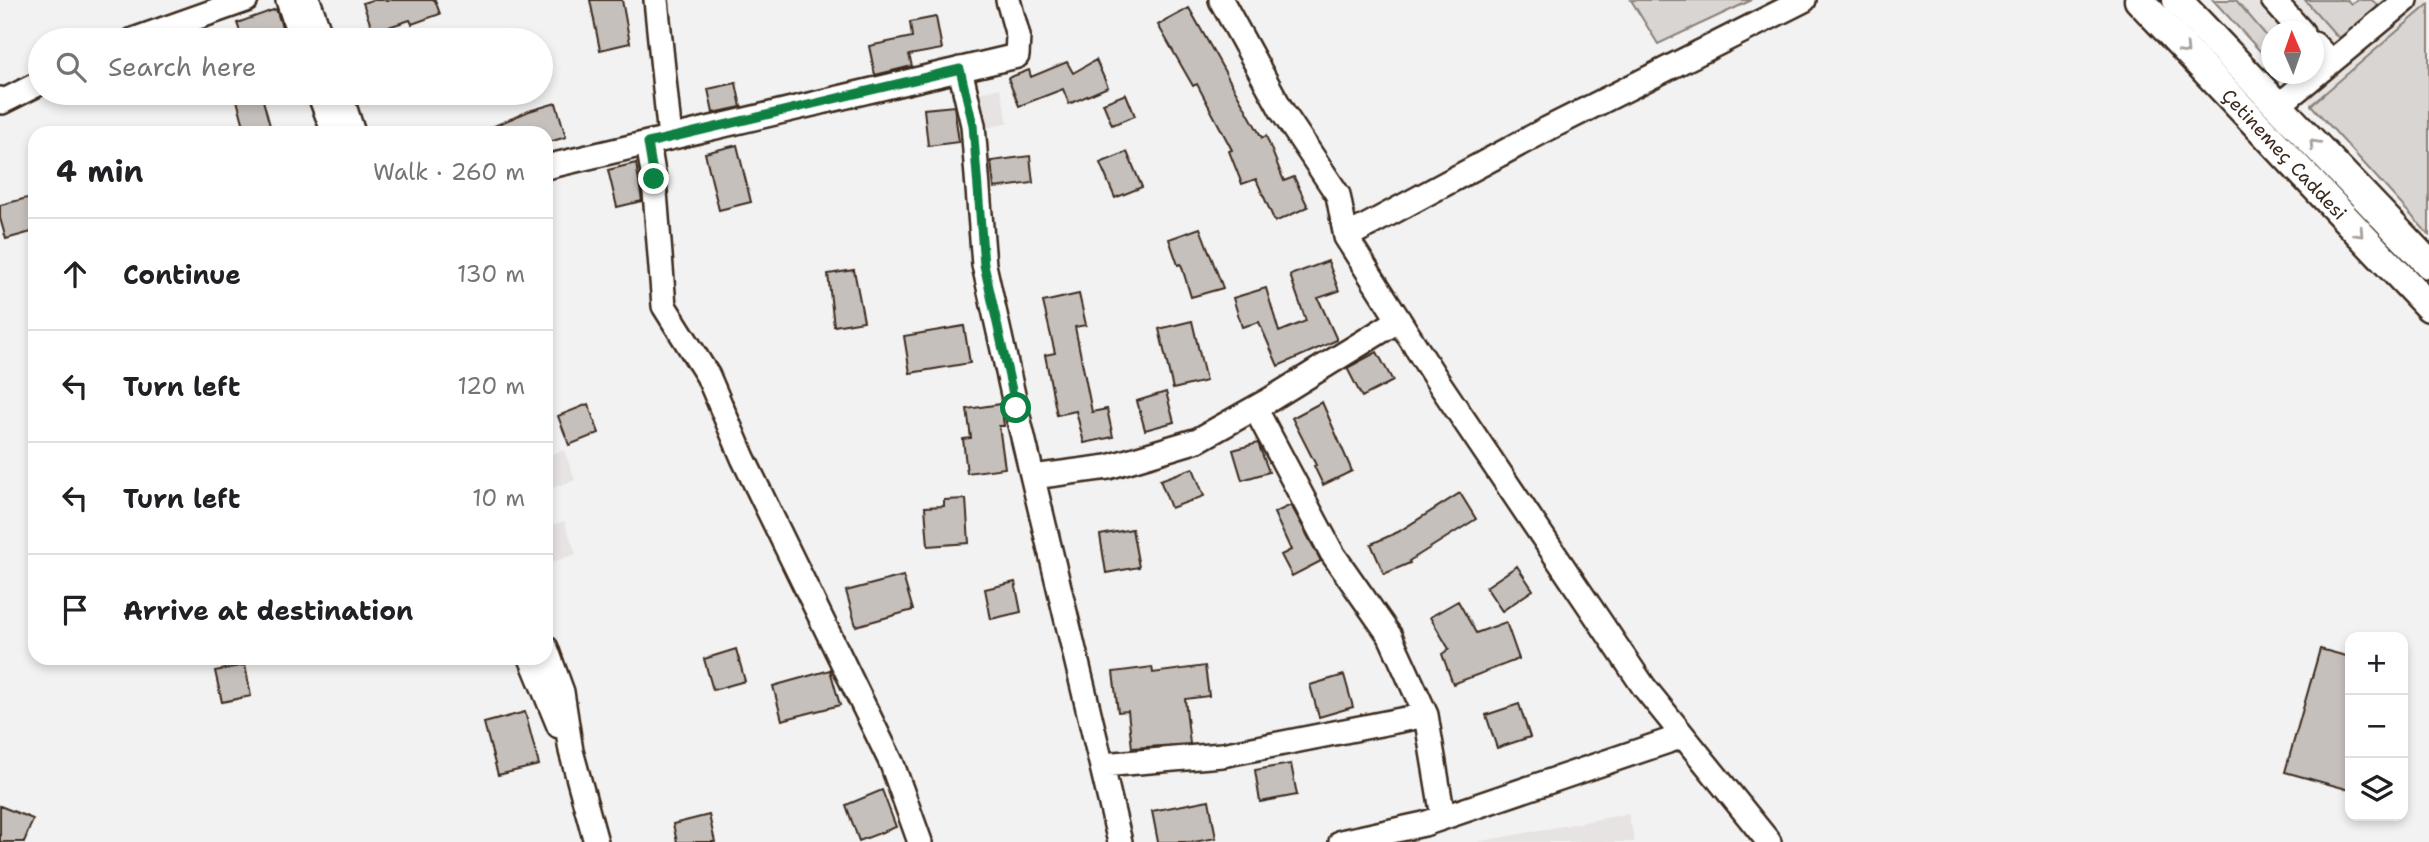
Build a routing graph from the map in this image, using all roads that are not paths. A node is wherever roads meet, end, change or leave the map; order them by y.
1 (246, 0) edge
2 (305, 0) edge
3 (656, 0) edge
4 (1008, 0) edge
5 (1221, 0) edge
6 (1804, 0) edge
7 (2138, 0) edge
8 (2177, 0) edge
9 (2273, 0) edge
10 (2406, 0) edge
11 (2292, 21) edge
12 (168, 28) edge
13 (302, 28) edge
14 (317, 28) edge
15 (2324, 55) edge
16 (2331, 62) junction
17 (960, 69) junction
18 (28, 89) edge
19 (1, 102) edge
20 (324, 105) edge
21 (344, 105) edge
22 (2278, 106) junction
23 (331, 126) edge
24 (351, 126) edge
25 (670, 138) junction
26 (648, 143) junction
27 (553, 165) edge
28 (1346, 237) junction
29 (2429, 264) edge
30 (2429, 307) edge
31 (1399, 320) junction
32 (1255, 408) junction
33 (1033, 477) junction
34 (534, 665) edge
35 (552, 665) edge
36 (1426, 715) junction
37 (1684, 736) junction
38 (571, 751) junction
39 (1102, 765) junction
40 (1432, 827) edge
41 (596, 842) edge
42 (920, 842) edge
43 (1120, 842) edge
44 (1340, 842) edge
45 (1769, 842) edge

1 - 12 street
2 - 13 street
2 - 14 street
3 - 25 street
4 - 17 street
5 - 28 street
6 - 28 street
7 -> 30 main road, Çetinemeç Caddesi
8 - 22 main road, Çetinemeç Caddesi
9 - 11 street
10 - 16 street
15 - 16 street
16 - 22 street
17 - 25 street
17 - 33 street
18 - 19 street
20 - 23 street
21 - 24 street
29 -> 22 main road, Çetinemeç Caddesi
25 - 26 street
26 - 27 street
26 - 42 street
28 - 31 street
31 - 32 street
31 - 37 street
32 - 33 street
32 - 36 street
33 - 39 street
34 - 38 street
35 - 38 street
36 - 39 street
36 - 40 street
37 - 40 street
37 - 45 street
38 - 41 street
39 - 43 street
40 - 44 street

